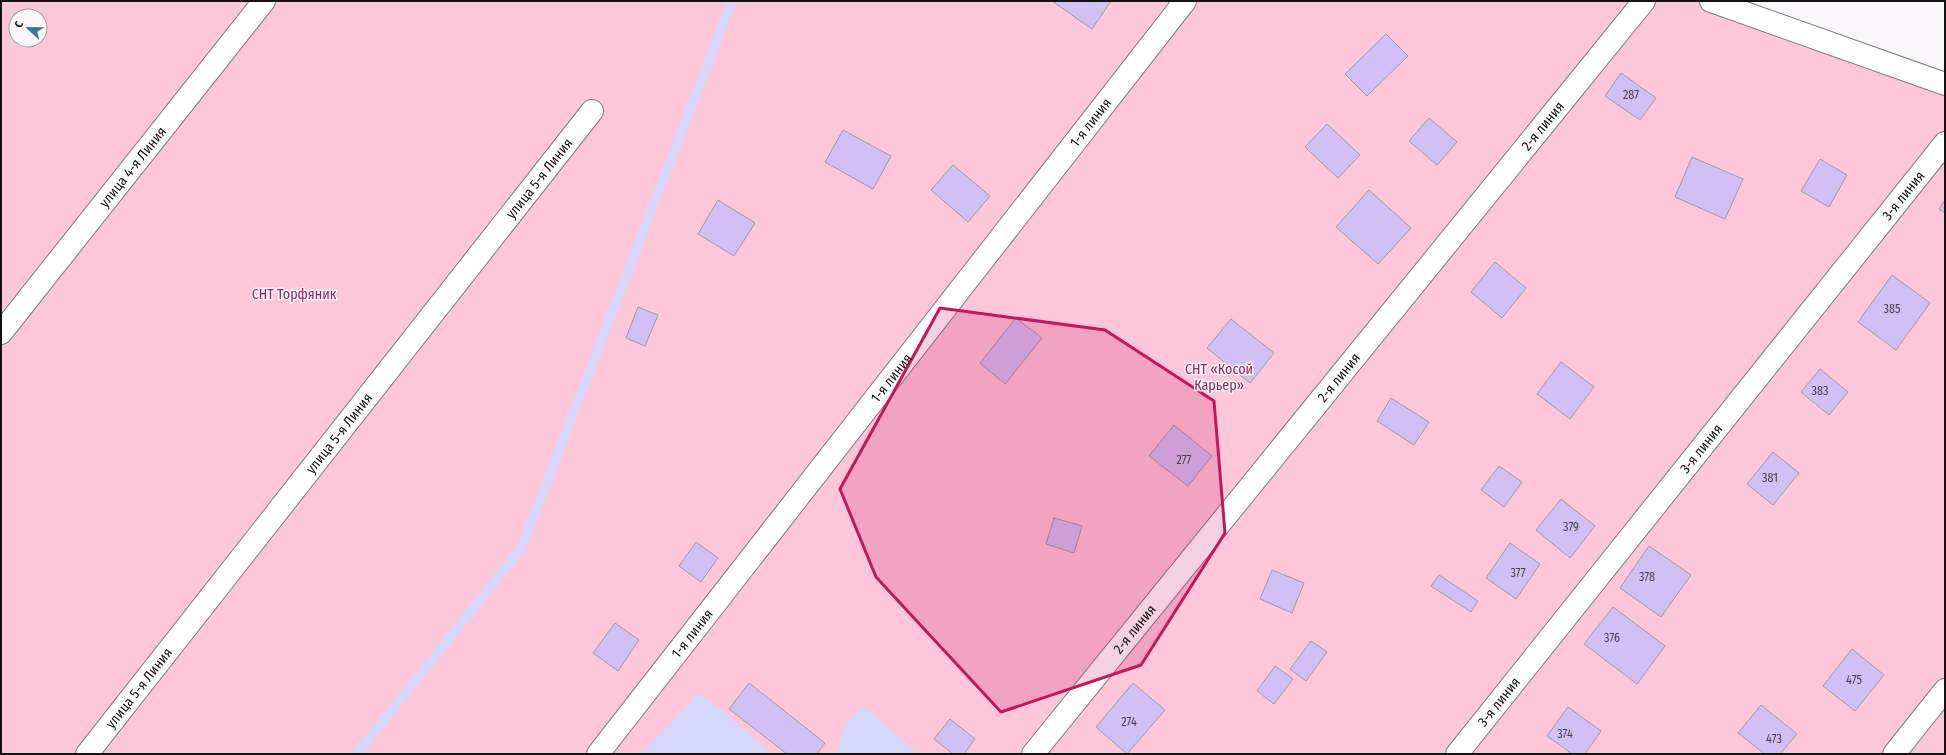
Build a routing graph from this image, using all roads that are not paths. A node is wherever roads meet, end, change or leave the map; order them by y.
1 (264, 1) edge
2 (1185, 1) edge
3 (1644, 1) edge
4 (1711, 1) edge
5 (1945, 84) edge
6 (592, 112) dead end
7 (1945, 143) edge
8 (1, 333) edge
9 (1945, 690) edge
10 (87, 754) edge
11 (598, 754) edge
12 (1033, 754) edge
13 (1457, 754) edge
14 (1894, 754) edge

1 - 8 street, улица 4-я Линия
2 - 11 street, 1-я линия
3 - 12 street, 2-я линия
4 - 5 street
6 - 10 street, улица 5-я Линия
7 - 13 street, 3-я линия
9 - 14 street

